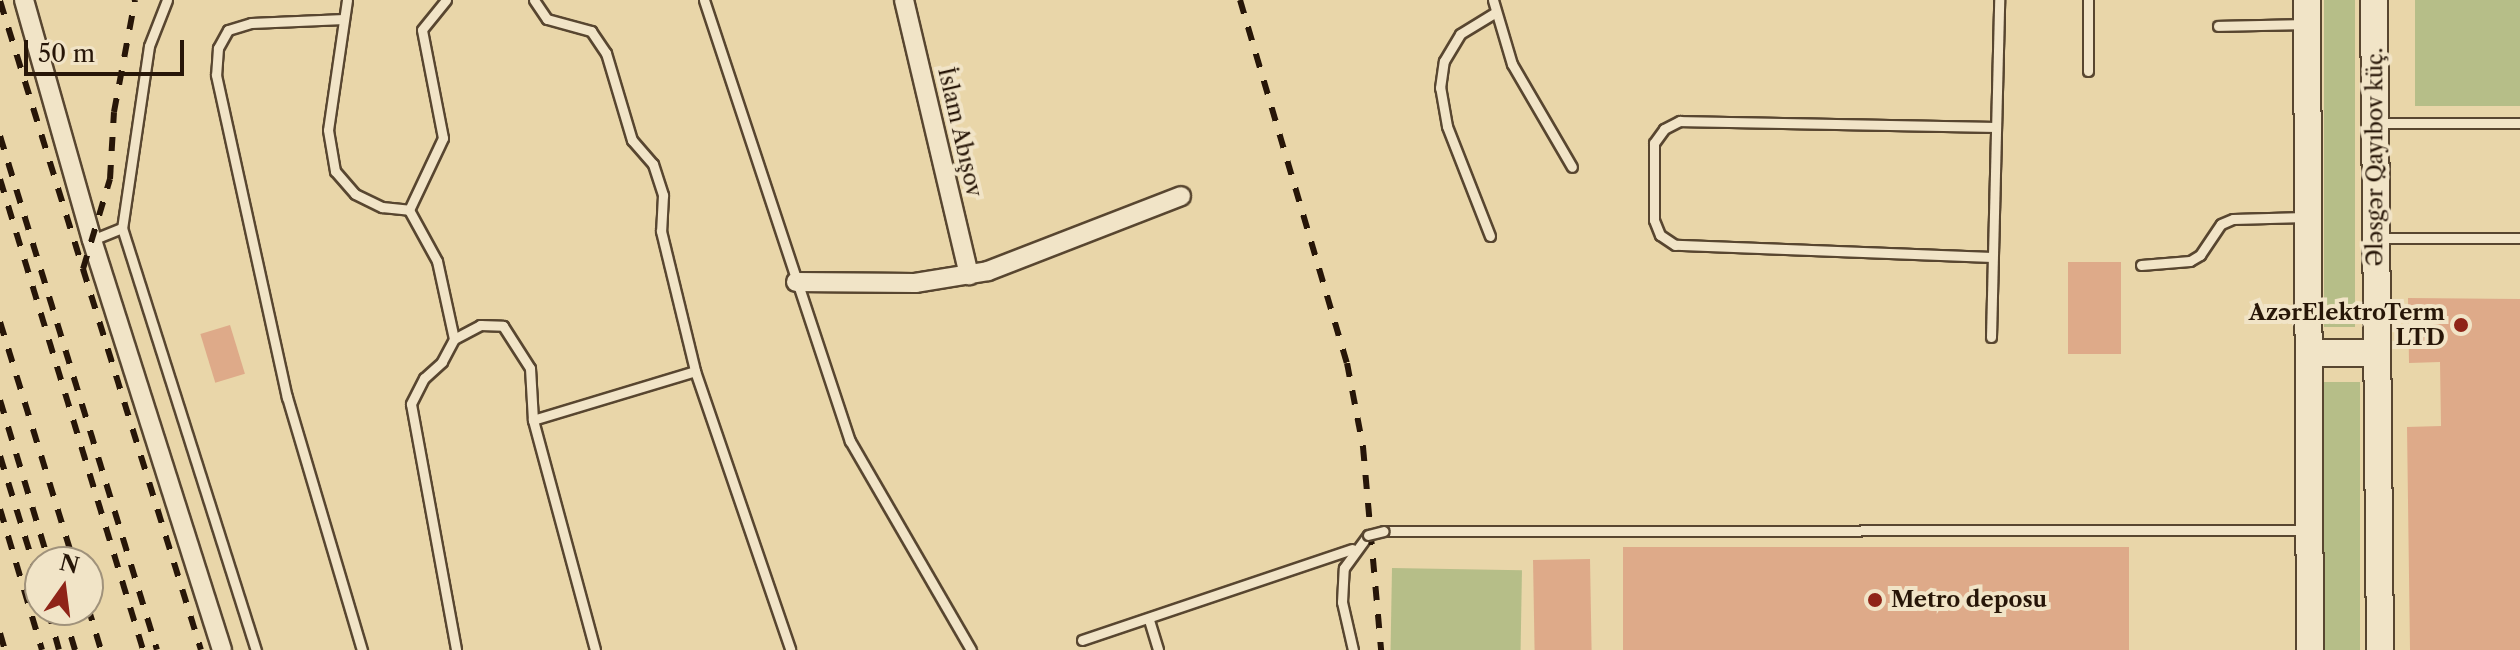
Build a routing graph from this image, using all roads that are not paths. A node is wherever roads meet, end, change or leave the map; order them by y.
1 (24, 0) edge
2 (167, 0) edge
3 (347, 0) edge
4 (446, 0) edge
5 (534, 0) edge
6 (704, 0) edge
7 (904, 0) edge
8 (1493, 0) edge
9 (1999, 0) edge
10 (2088, 0) edge
11 (2374, 0) edge
12 (1496, 12) junction
13 (2307, 12) edge
14 (344, 19) junction
15 (2218, 26) dead end
16 (2088, 71) dead end
17 (2375, 123) junction
18 (2520, 123) edge
19 (1992, 127) junction
20 (1572, 167) dead end
21 (1181, 196) dead end
22 (409, 210) junction
23 (2308, 217) junction
24 (122, 228) junction
25 (1490, 236) dead end
26 (2375, 238) junction
27 (2520, 238) edge
28 (92, 240) junction
29 (1992, 257) junction
30 (2141, 265) dead end
31 (969, 275) junction
32 (796, 282) junction
33 (1991, 337) dead end
34 (454, 339) junction
35 (2309, 353) junction
36 (2376, 353) junction
37 (695, 371) junction
38 (533, 420) junction
39 (2309, 530) junction
40 (1352, 549) junction
41 (1149, 620) junction
42 (1082, 640) dead end
43 (222, 650) edge
44 (256, 650) edge
45 (362, 650) edge
46 (456, 650) edge
47 (595, 650) edge
48 (789, 650) edge
49 (971, 650) edge
50 (1158, 650) edge
51 (1353, 650) edge
52 (2310, 650) edge
53 (2380, 650) edge

1 - 28 street
2 - 24 lane
3 - 14 lane
4 - 22 lane
5 - 37 lane
6 - 32 lane
7 - 31 street, İslam Abışov
8 - 12 lane
9 - 19 lane
10 - 16 lane
11 - 17 main road, Ələsgər Qayıbov küç.
12 - 20 lane
12 - 25 lane
13 - 15 lane
13 - 23 main road
14 - 22 lane
14 - 45 lane
17 - 18 lane
17 - 26 main road, Ələsgər Qayıbov küç.
19 - 29 lane
19 - 29 lane
21 - 31 street
22 - 34 lane
23 - 30 lane
23 - 35 main road
24 - 28 lane
24 - 44 lane
26 - 27 lane
26 - 36 main road, Ələsgər Qayıbov küç.
28 - 43 street
29 - 33 lane
31 - 32 street
32 - 49 lane
34 - 38 lane
34 - 46 lane
35 - 36 main road
35 - 39 main road
36 - 53 main road, Ələsgər Qayıbov küç.
37 - 38 lane
37 - 48 lane
38 - 47 lane
39 - 40 lane, bridge
39 - 52 main road
40 - 41 lane
40 - 51 lane
41 - 42 lane
41 - 50 lane

